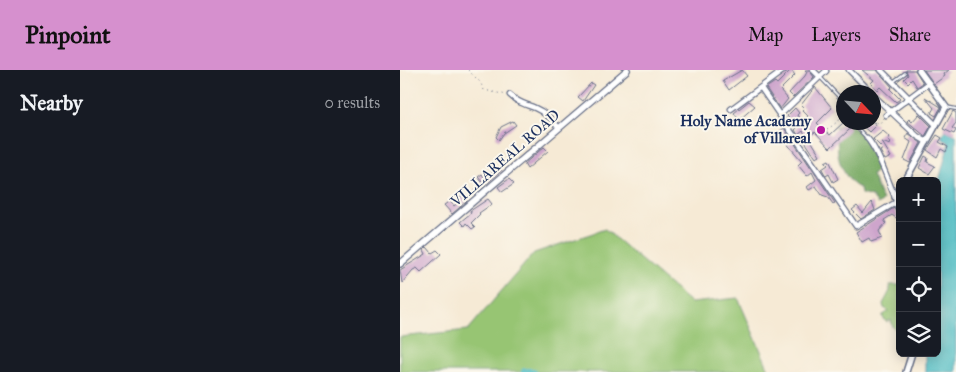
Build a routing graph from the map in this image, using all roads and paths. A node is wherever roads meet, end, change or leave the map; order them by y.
1 (468, 70) edge
2 (627, 70) edge
3 (784, 70) edge
4 (813, 70) edge
5 (849, 70) edge
6 (881, 70) edge
7 (919, 70) edge
8 (826, 71) edge
9 (905, 73) dead end
10 (819, 76) junction
11 (893, 82) junction
12 (929, 83) junction
13 (864, 85) edge
14 (761, 88) junction
15 (836, 94) edge
16 (510, 95) joint
17 (907, 98) junction
18 (881, 104) edge
19 (946, 107) junction
20 (731, 109) dead end
21 (956, 109) edge
22 (888, 114) junction
23 (780, 115) junction
24 (881, 121) edge
25 (836, 123) edge
26 (936, 125) junction
27 (559, 128) junction
28 (827, 130) dead end
29 (859, 130) edge
30 (867, 138) joint
31 (927, 142) junction
32 (907, 177) edge
33 (895, 200) joint
34 (401, 261) edge
35 (911, 357) edge
36 (906, 372) edge

1 - 16 path
2 - 27 main road, VILLAREAL ROAD
3 - 14 street
4 - 10 street
5 - 13 street
6 - 11 street
7 - 12 street
8 - 10 street
9 - 11 lane
10 - 15 lane
10 - 23 street
11 - 17 street
12 - 17 street
12 - 19 street
14 - 20 street
14 - 23 street
16 - 27 street
17 - 22 street
17 - 26 street
18 - 22 street
19 - 21 lane
19 - 26 street
22 - 24 path
22 - 31 street
23 - 33 street
25 - 28 path
26 - 31 street
27 - 34 main road, VILLAREAL ROAD
29 - 30 lane
30 - 33 street
31 - 32 street
35 - 36 street

